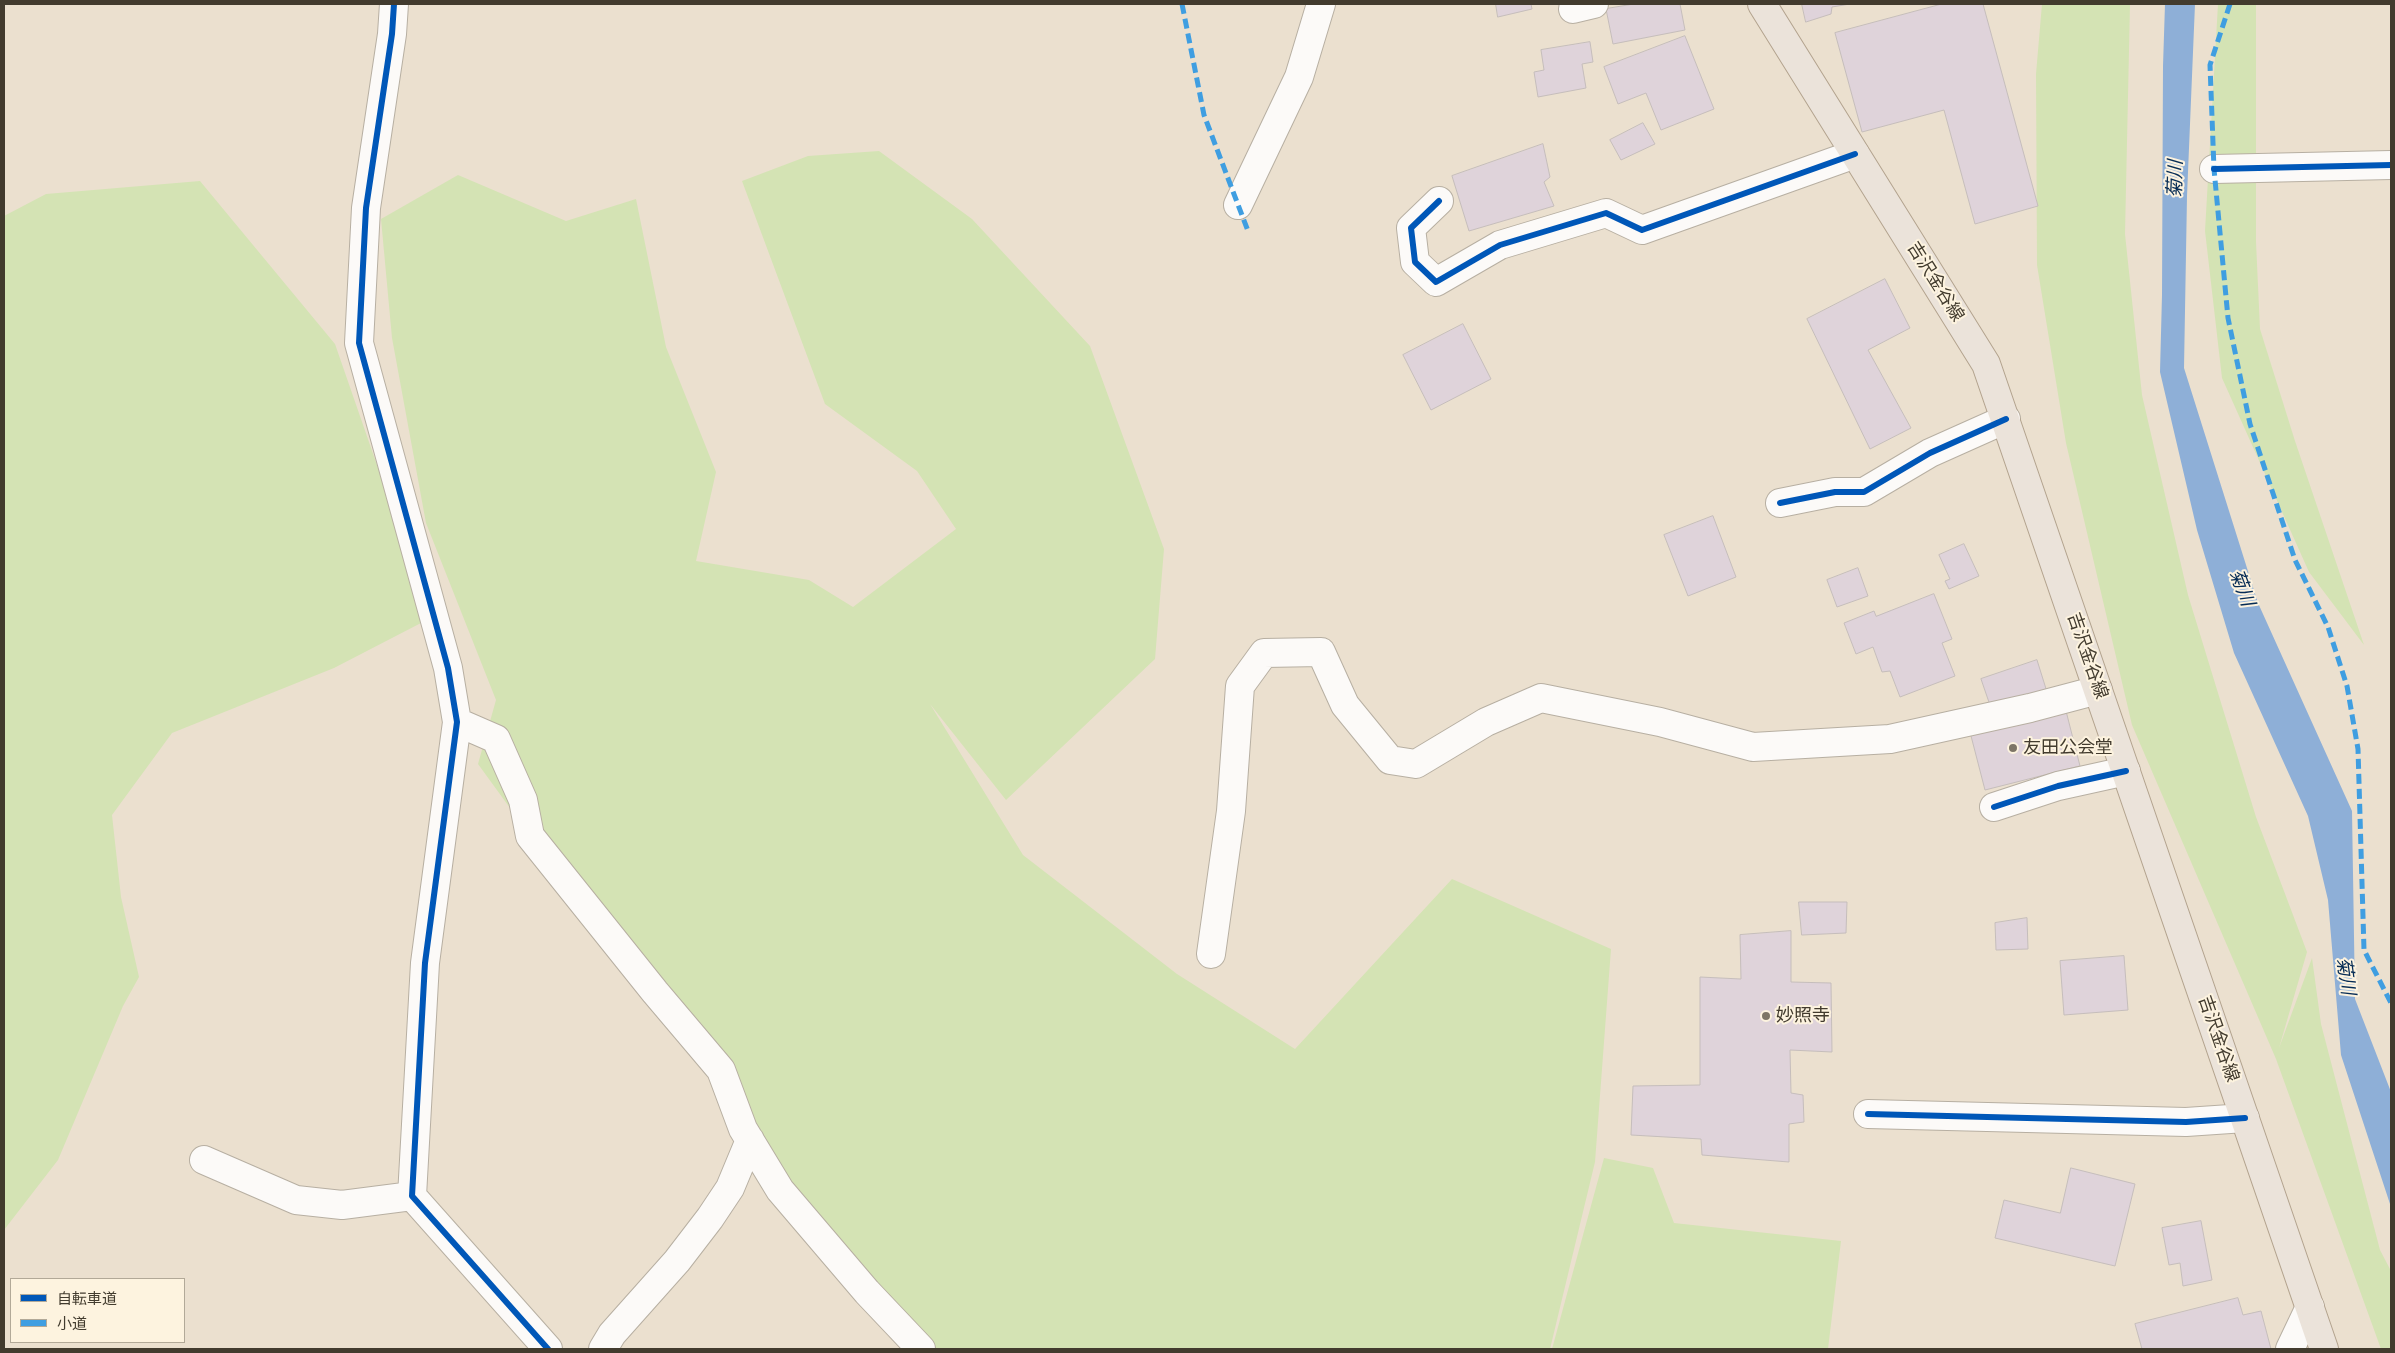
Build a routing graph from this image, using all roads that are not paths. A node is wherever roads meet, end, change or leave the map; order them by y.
1 (394, 4) edge
2 (1321, 4) edge
3 (1762, 4) edge
4 (1855, 154) junction
5 (2391, 165) edge
6 (2214, 169) dead end
7 (1438, 201) dead end
8 (1238, 205) dead end
9 (2006, 419) junction
10 (1780, 503) dead end
11 (2098, 690) junction
12 (457, 722) junction
13 (2126, 771) junction
14 (1994, 807) dead end
15 (1211, 954) dead end
16 (1868, 1114) dead end
17 (2246, 1118) junction
18 (750, 1140) junction
19 (204, 1160) dead end
20 (412, 1196) junction
21 (2310, 1306) junction
22 (548, 1349) edge
23 (604, 1349) edge
24 (921, 1349) edge
25 (2290, 1349) edge
26 (2324, 1349) edge

1 - 12 street
2 - 8 street
3 - 4 main road, 吉沢金谷線
4 - 7 street
4 - 9 main road, 吉沢金谷線
5 - 6 street
9 - 10 street
9 - 11 main road, 吉沢金谷線
11 - 13 main road, 吉沢金谷線
11 - 15 street
12 - 18 street
12 - 20 street
13 - 14 street
13 - 17 main road, 吉沢金谷線
16 - 17 street
17 - 21 main road, 吉沢金谷線
18 - 23 street
18 - 24 street
19 - 20 street
20 - 22 street
21 - 25 street
21 - 26 main road, 吉沢金谷線

